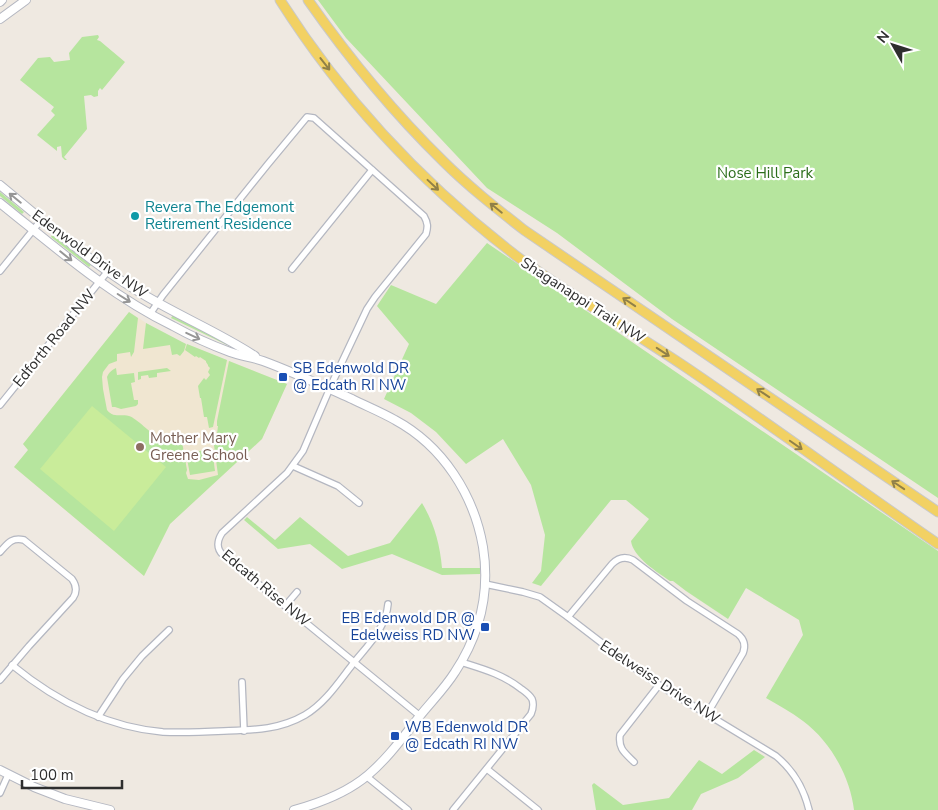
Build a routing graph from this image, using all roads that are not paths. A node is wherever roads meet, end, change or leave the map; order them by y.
1 (26, 0) edge
2 (274, 0) edge
3 (280, 0) edge
4 (308, 0) edge
5 (0, 19) edge
6 (296, 25) junction
7 (372, 170) junction
8 (0, 186) edge
9 (0, 203) edge
10 (42, 219) junction
11 (33, 230) junction
12 (292, 269) dead end
13 (0, 271) edge
14 (108, 271) junction
15 (99, 282) junction
16 (157, 302) junction
17 (150, 314) junction
18 (261, 360) junction
19 (330, 389) junction
20 (0, 405) edge
21 (293, 466) junction
22 (359, 503) dead end
23 (938, 512) edge
24 (938, 544) edge
25 (0, 552) edge
26 (485, 584) junction
27 (297, 592) dead end
28 (388, 604) dead end
29 (285, 606) junction
30 (568, 617) junction
31 (169, 630) dead end
32 (355, 662) junction
33 (461, 662) junction
34 (12, 665) junction
35 (0, 680) edge
36 (242, 682) dead end
37 (659, 685) junction
38 (707, 714) junction
39 (420, 716) junction
40 (98, 717) junction
41 (244, 731) junction
42 (634, 762) dead end
43 (487, 769) junction
44 (0, 770) edge
45 (8, 775) junction
46 (366, 776) junction
47 (0, 793) edge
48 (86, 808) edge
49 (110, 810) edge
50 (294, 810) edge
51 (408, 810) edge
52 (454, 810) edge
53 (538, 810) edge
54 (809, 810) edge

1 - 5 street
2 - 6 main road
3 - 6 main road, Shaganappi Trail NW
23 -> 4 main road, Shaganappi Trail NW
6 -> 24 main road, Shaganappi Trail NW
7 - 12 street
7 - 16 street, Edcath Rise NW
7 - 19 street, Edcath Rise NW
10 -> 8 street, Edenwold Drive NW
9 - 11 street, Edenwold Drive NW
10 - 11 street
10 - 14 street, Edenwold Drive NW
11 - 13 street
11 -> 15 street, Edenwold Drive NW
14 - 15 street, Edforth Road NW
14 - 16 street, Edenwold Drive NW
15 -> 17 street, Edenwold Drive NW
15 - 20 street, Edforth Road NW
16 - 17 street
16 - 18 street, Edenwold Drive NW
17 -> 18 street, Edenwold Drive NW
18 - 19 street, Edenwold Drive NW
19 - 21 street, Edcath Rise NW
19 - 26 street, Edenwold Drive NW
21 - 22 street
21 - 29 street, Edcath Rise NW
25 - 34 street
26 - 30 street, Edelweiss Drive NW
26 - 33 street, Edenwold Drive NW
27 - 29 street
28 - 32 street
29 - 32 street, Edcath Rise NW
30 - 37 street, Edelweiss Drive NW
30 - 38 street
31 - 40 street
32 - 39 street, Edcath Rise NW
32 - 41 street
33 - 39 street, Edenwold Drive NW
33 - 43 street
34 - 35 street
34 - 40 street
36 - 41 street
37 - 38 street, Edelweiss Drive NW
37 - 42 street
38 - 54 street, Edelweiss Drive NW
39 - 46 street, Edenwold Drive NW
40 - 41 street
43 - 52 street
43 - 53 street
44 - 45 street
45 - 47 street
45 - 48 street
46 - 50 street, Edenwold Drive NW
46 - 51 street
48 - 49 street

